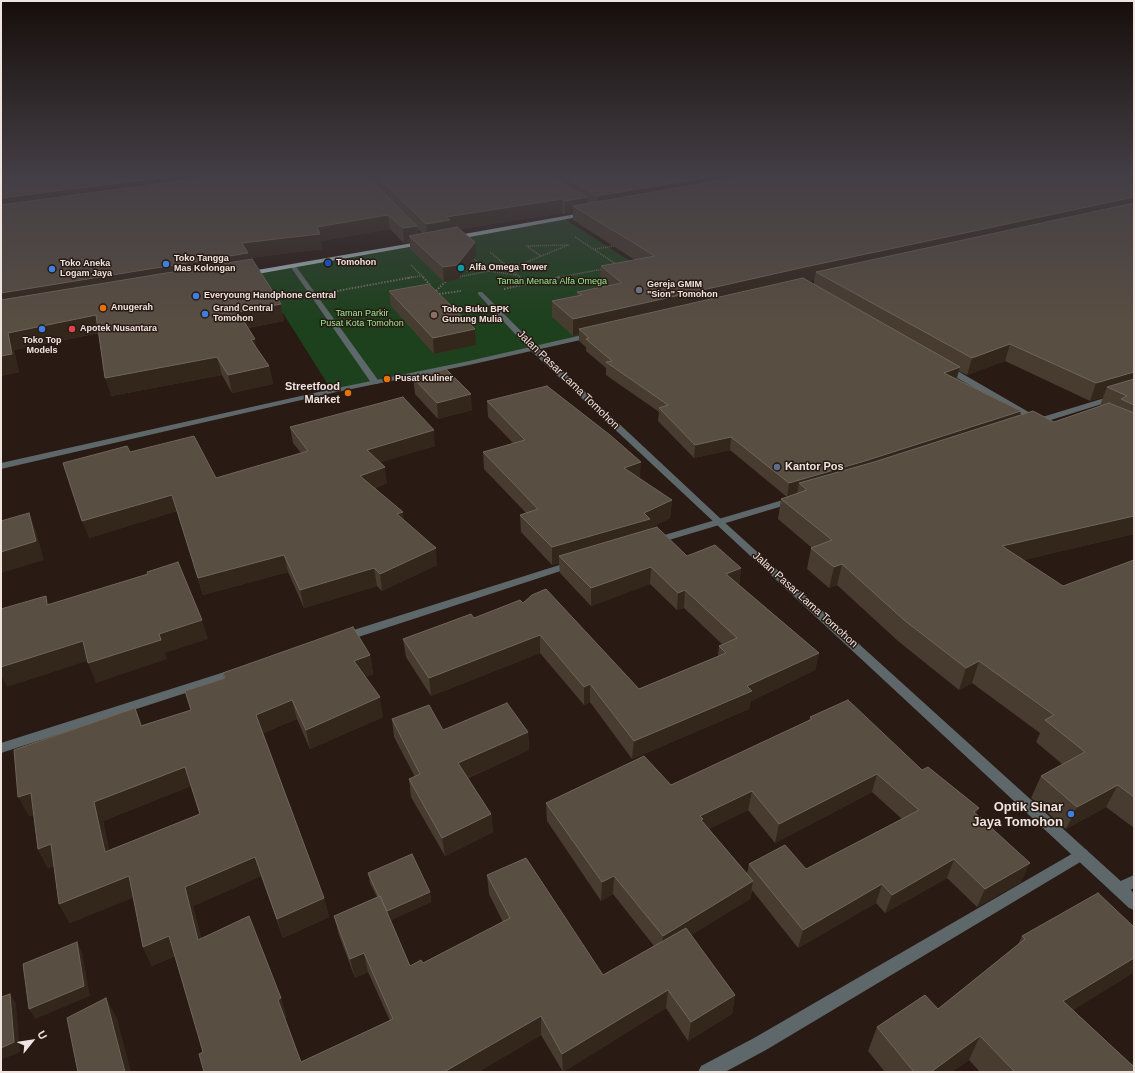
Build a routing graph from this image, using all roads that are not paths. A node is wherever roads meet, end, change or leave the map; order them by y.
1 (530, 224) edge
2 (449, 239) edge
3 (434, 242) edge
4 (293, 266) junction
5 (235, 276) edge
6 (480, 293) dead end
7 (596, 334) edge
8 (533, 348) junction
9 (942, 366) edge
10 (375, 382) junction
11 (1134, 391) edge
12 (1038, 421) junction
13 (1023, 426) edge
14 (1, 466) edge
15 (800, 498) edge
16 (719, 522) junction
17 (644, 544) edge
18 (584, 561) edge
19 (334, 640) edge
20 (243, 670) edge
21 (1, 748) edge
22 (1082, 854) junction
23 (1134, 881) edge
24 (1120, 889) junction
25 (1134, 903) edge
26 (707, 1072) edge

1 - 2 highway
3 - 4 highway
4 - 5 highway
4 - 10 street
6 - 8 street, Jalan Pasar Lama Tomohon
7 - 8 street
8 - 10 street
8 - 16 street, Jalan Pasar Lama Tomohon
9 - 12 street
10 - 14 street
11 - 12 street
12 - 13 street
15 - 16 street
16 - 17 street
16 - 22 street, Jalan Pasar Lama Tomohon
18 - 19 street
20 - 21 street
22 - 24 street, Jalan Pasar Lama Tomohon
22 - 26 street
23 - 24 street
24 - 25 street, Jalan Pasar Lama Tomohon

